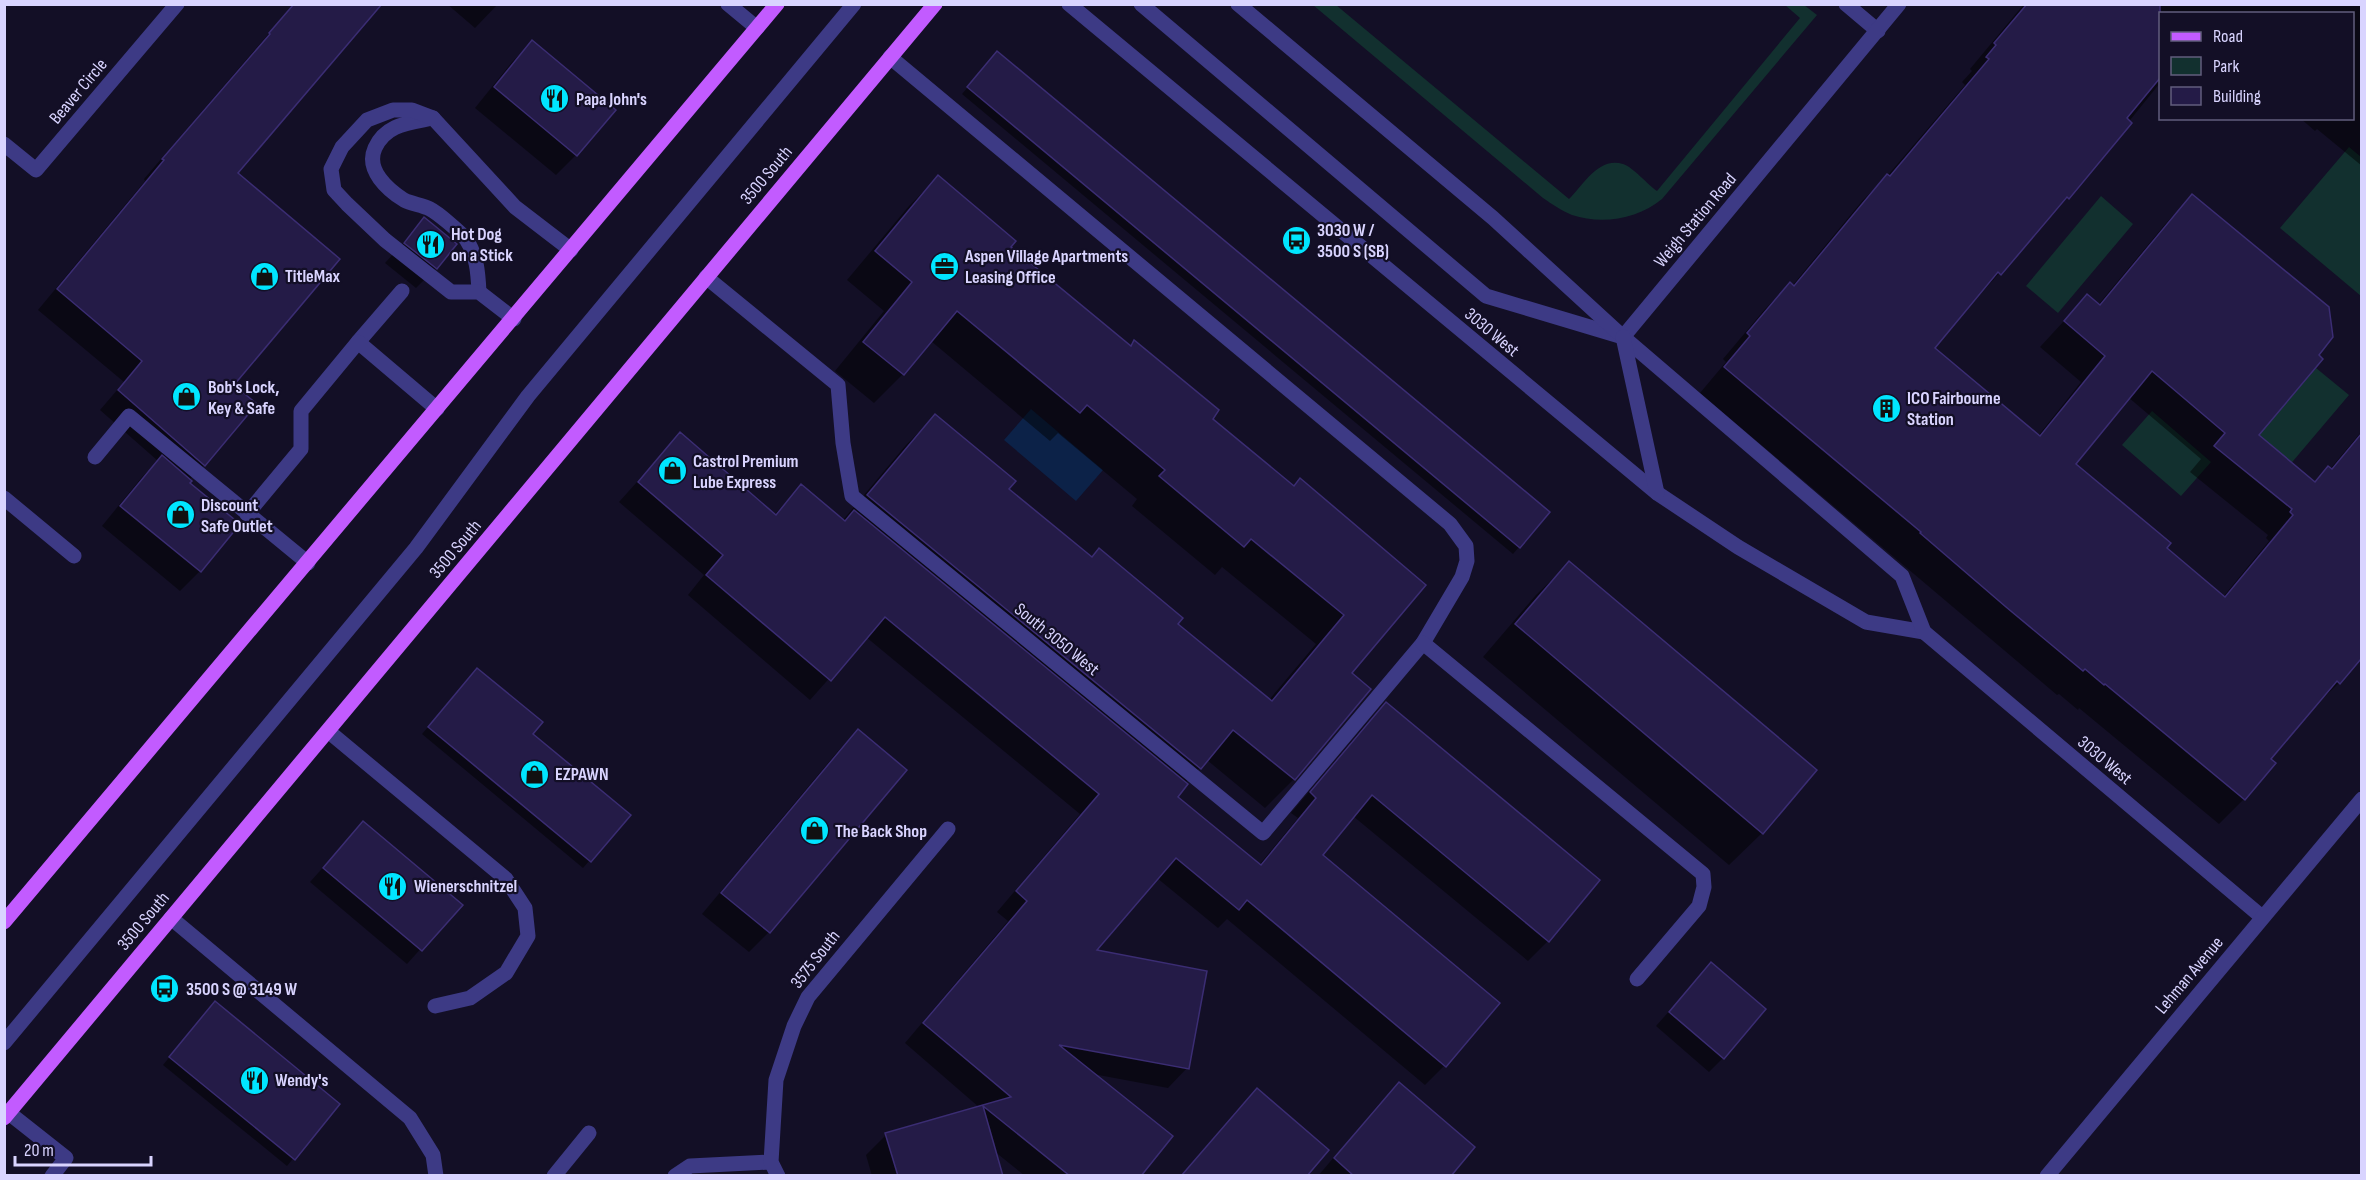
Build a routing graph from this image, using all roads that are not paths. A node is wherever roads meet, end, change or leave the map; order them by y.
1 (177, 4) edge
2 (728, 4) edge
3 (777, 4) edge
4 (854, 4) edge
5 (935, 4) edge
6 (1069, 4) edge
7 (1141, 4) edge
8 (1238, 4) edge
9 (1846, 4) edge
10 (1899, 4) edge
11 (757, 28) junction
12 (1878, 31) junction
13 (890, 57) junction
14 (433, 118) junction
15 (4, 144) edge
16 (571, 250) junction
17 (706, 277) junction
18 (402, 291) dead end
19 (479, 292) junction
20 (514, 318) junction
21 (1623, 337) junction
22 (358, 342) junction
23 (437, 409) junction
24 (95, 457) dead end
25 (1657, 493) junction
26 (4, 498) edge
27 (247, 514) junction
28 (74, 556) dead end
29 (308, 563) junction
30 (1924, 632) junction
31 (1424, 644) junction
32 (328, 731) junction
33 (2361, 799) edge
34 (948, 829) dead end
35 (2262, 917) junction
36 (171, 918) junction
37 (4, 922) edge
38 (1637, 979) dead end
39 (435, 1006) dead end
40 (4, 1043) edge
41 (7, 1115) edge
42 (589, 1133) dead end
43 (775, 1169) edge
44 (52, 1176) edge
45 (436, 1176) edge
46 (554, 1176) edge
47 (675, 1176) edge
48 (2047, 1176) edge

1 - 15 street, Beaver Circle
2 - 11 street
3 - 11 main road
4 - 40 street
5 - 13 main road, 3500 South
6 - 25 street, 3030 West
7 - 21 street
8 - 21 street, 3030 West
9 - 12 street
10 - 12 street, Weigh Station Road
11 - 16 main road
12 - 21 street, Weigh Station Road
13 - 17 main road, 3500 South
13 - 31 street
14 - 16 street
14 - 19 street
14 - 19 street
16 - 20 main road
17 - 31 street, South 3050 West
17 - 32 main road, 3500 South
18 - 22 street
19 - 20 street
20 - 23 main road
21 - 25 street
21 - 30 street, 3030 West
22 - 23 street
22 - 27 street
23 - 29 main road
24 - 27 street
25 - 30 street, 3030 West
26 - 28 street
27 - 29 street
29 - 37 main road
30 - 35 street, 3030 West
31 - 38 street
32 - 36 main road, 3500 South
32 - 39 street
33 - 35 street, Lehman Avenue
34 - 43 street, 3575 South
35 - 48 street, Lehman Avenue
36 - 41 main road, 3500 South
36 - 45 street
41 - 44 street
42 - 46 street
43 - 47 street

